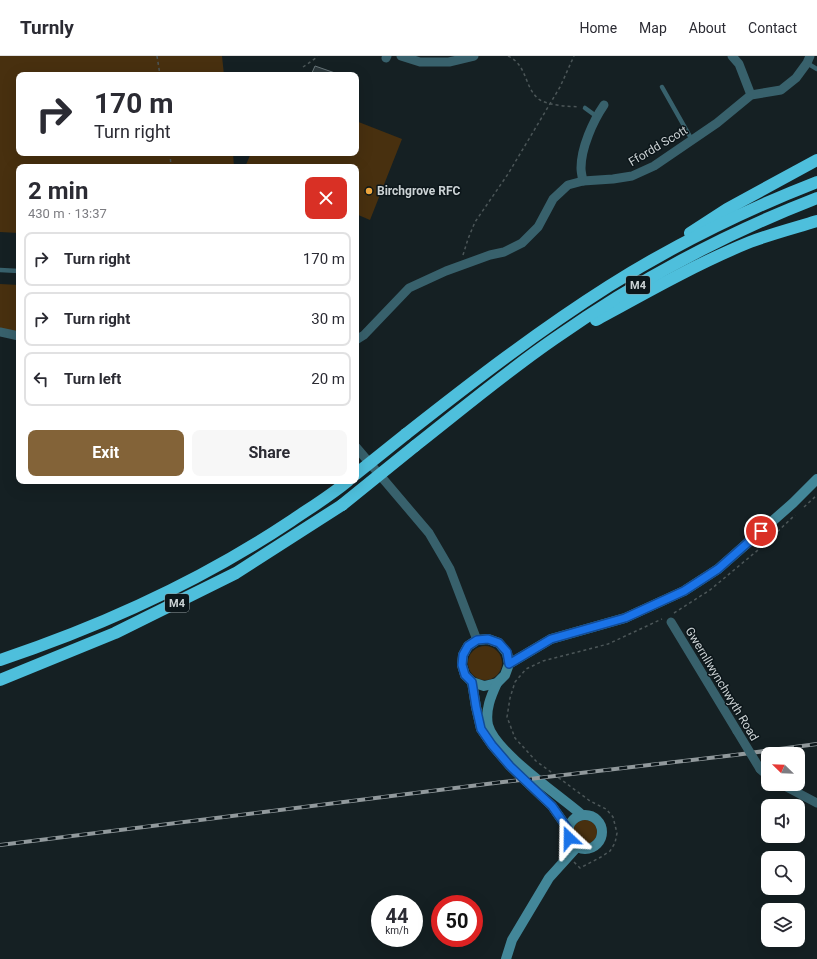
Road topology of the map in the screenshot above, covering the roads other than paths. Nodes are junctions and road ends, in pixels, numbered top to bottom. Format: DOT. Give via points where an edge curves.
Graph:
graph roads {
  1 [pos="401,56"];
  2 [pos="474,56"];
  3 [pos="732,56"];
  4 [pos="808,60"];
  5 [pos="817,69"];
  6 [pos="662,86"];
  7 [pos="751,95"];
  8 [pos="604,105"];
  9 [pos="586,108"];
  10 [pos="596,116"];
  11 [pos="692,140"];
  12 [pos="817,160"];
  13 [pos="583,180"];
  14 [pos="817,182"];
  15 [pos="817,198"];
  16 [pos="817,221"];
  17 [pos="642,266"];
  18 [pos="0,270"];
  19 [pos="16,271"];
  20 [pos="0,332"];
  21 [pos="16,335"];
  22 [pos="359,338"];
  23 [pos="475,399"];
  24 [pos="359,451"];
  25 [pos="359,472"];
  26 [pos="817,479"];
  27 [pos="344,484"];
  28 [pos="671,622"];
  29 [pos="477,640"];
  30 [pos="0,660"];
  31 [pos="509,664"];
  32 [pos="0,680"];
  33 [pos="472,682"];
  34 [pos="496,683"];
  35 [pos="761,769"];
  36 [pos="794,791"];
  37 [pos="817,803"];
  38 [pos="582,814"];
  39 [pos="568,829"];
  40 [pos="576,847"];
  41 [pos="506,959"];
  1 -- 2 [label="street" via="420,62 449,62"];
  3 -- 7 [label="street" via="739,64"];
  4 -- 5 [label="lane"];
  4 -- 7 [label="street" via="796,78 781,90"];
  6 -- 11 [label="lane"];
  7 -- 11 [label="street, Ffordd Scott"];
  8 -- 10 [label="street"];
  9 -- 10 [label="lane"];
  10 -- 13 [label="street" via="583,151"];
  11 -- 13 [label="street, Ffordd Scott" via="654,166 632,176"];
  12 -- 17 [label="highway, M4" via="727,209"];
  13 -- 22 [label="street, Ffordd Scott" via="568,185 553,199 538,227 522,244 504,252 464,260 409,288"];
  14 -- 17 [label="highway, M4" via="732,219"];
  15 -- 23 [label="highway, M4" via="787,209 650,278 554,339"];
  16 -- 23 [label="highway, M4" via="749,242 676,277 556,343"];
  17 -- 25 [label="highway, M4, bridge" via="507,355"];
  18 -- 19 [label="lane"];
  20 -- 21 [label="street"];
  23 -- 32 [label="highway, M4, bridge" via="342,505 230,577 115,633"];
  24 -- 29 [label="street" via="429,533 450,569"];
  26 -- 31 [label="main road" via="718,569 684,591 625,618 551,639"];
  27 -- 30 [label="highway, M4" via="261,542 183,585 116,616"];
  28 -- 35 [label="street, Gwernllwynchwyth Road, bridge"];
  29 -- 31 [label="main road" via="488,639 499,643 507,652"];
  29 -- 33 [label="main road" via="468,646 463,655 465,675"];
  31 -- 34 [label="main road" via="505,675"];
  33 -- 34 [label="main road" via="484,686"];
  33 -- 39 [label="main road" via="481,729 510,766 552,806"];
  34 -- 38 [label="main road" via="488,704 488,725 496,739 515,761"];
  36 -- 37 [label="street"];
  38 -- 39 [label="main road" via="572,821"];
  38 -- 40 [label="main road" via="588,814 598,820 602,835 601,840 592,848"];
  39 -- 40 [label="main road" via="569,838"];
  40 -- 41 [label="main road" via="549,878 512,940"];
}
